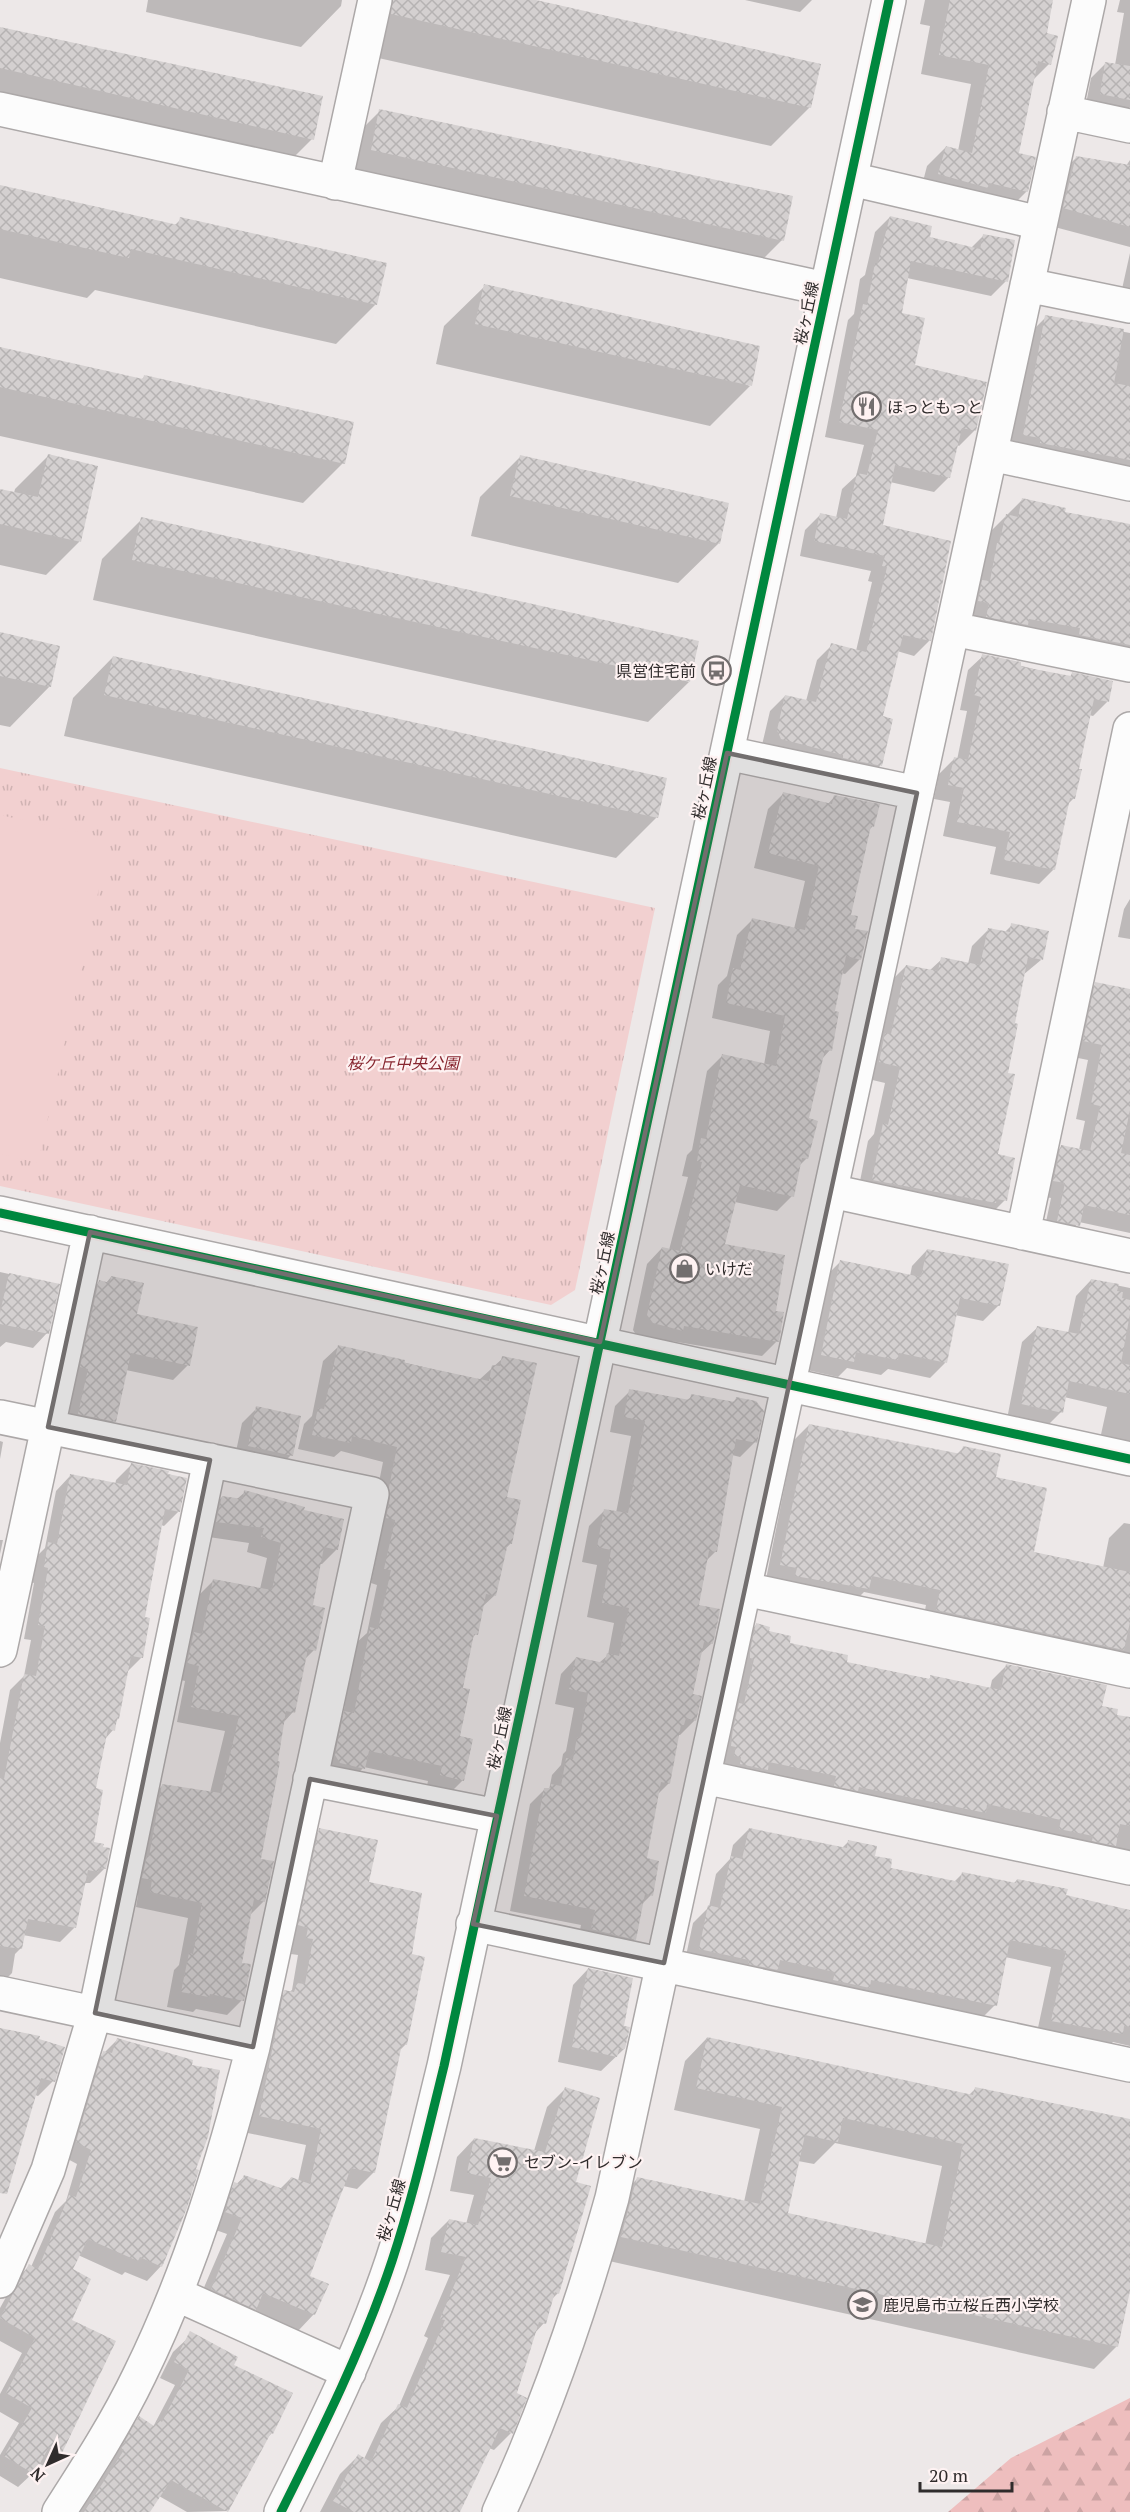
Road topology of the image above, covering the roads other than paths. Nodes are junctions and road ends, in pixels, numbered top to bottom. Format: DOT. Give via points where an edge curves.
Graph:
graph roads {
  1 [pos="375,0"];
  2 [pos="889,0"];
  3 [pos="1089,0"];
  4 [pos="0,110"];
  5 [pos="1064,112"];
  6 [pos="1130,126"];
  7 [pos="851,179"];
  8 [pos="335,183"];
  9 [pos="1040,223"];
  10 [pos="1027,285"];
  11 [pos="826,289"];
  12 [pos="1130,306"];
  13 [pos="991,454"];
  14 [pos="1130,484"];
  15 [pos="952,629"];
  16 [pos="1130,665"];
  17 [pos="1130,729"];
  18 [pos="727,753"];
  19 [pos="917,792"];
  20 [pos="831,1191"];
  21 [pos="0,1213"];
  22 [pos="90,1232"];
  23 [pos="1023,1233"];
  24 [pos="1130,1256"];
  25 [pos="600,1342"];
  26 [pos="789,1384"];
  27 [pos="0,1417"];
  28 [pos="48,1427"];
  29 [pos="1130,1459"];
  30 [pos="210,1460"];
  31 [pos="745,1589"];
  32 [pos="0,1650"];
  33 [pos="1130,1671"];
  34 [pos="704,1777"];
  35 [pos="310,1779"];
  36 [pos="497,1816"];
  37 [pos="1130,1868"];
  38 [pos="473,1924"];
  39 [pos="664,1963"];
  40 [pos="0,1993"];
  41 [pos="95,2013"];
  42 [pos="253,2047"];
  43 [pos="1130,2065"];
  44 [pos="0,2281"];
  45 [pos="176,2294"];
  46 [pos="349,2372"];
  47 [pos="59,2512"];
  48 [pos="281,2512"];
  49 [pos="499,2512"];
  1 -- 8 [label="street"];
  2 -- 7 [label="street, 桜ヶ丘線"];
  3 -- 5 [label="street"];
  4 -- 8 [label="street"];
  5 -- 6 [label="street"];
  5 -- 9 [label="street"];
  7 -- 9 [label="street"];
  7 -- 11 [label="street, 桜ヶ丘線"];
  8 -- 11 [label="street"];
  9 -- 10 [label="street"];
  10 -- 12 [label="street"];
  10 -- 13 [label="street"];
  11 -- 18 [label="street, 桜ヶ丘線"];
  13 -- 14 [label="street"];
  13 -- 15 [label="street"];
  15 -- 16 [label="street"];
  15 -- 19 [label="street"];
  17 -- 23 [label="street"];
  18 -- 19 [label="street"];
  18 -- 25 [label="street, 桜ヶ丘線"];
  19 -- 20 [label="street"];
  20 -- 23 [label="street"];
  20 -- 26 [label="street"];
  21 -- 22 [label="street"];
  22 -- 25 [label="street"];
  22 -- 28 [label="street"];
  23 -- 24 [label="street"];
  25 -- 26 [label="street"];
  25 -- 36 [label="street, 桜ヶ丘線"];
  26 -- 29 [label="street"];
  26 -- 31 [label="street"];
  27 -- 28 [label="street"];
  28 -- 30 [label="street"];
  28 -- 32 [label="street"];
  30 -- 35 [label="street" via="372,1494"];
  30 -- 41 [label="street"];
  31 -- 33 [label="street"];
  31 -- 34 [label="street"];
  34 -- 37 [label="street"];
  34 -- 39 [label="street"];
  35 -- 36 [label="street"];
  35 -- 42 [label="street"];
  36 -- 38 [label="street, 桜ヶ丘線"];
  38 -- 39 [label="street"];
  38 -- 46 [label="street, 桜ヶ丘線" via="416,2178 392,2261"];
  39 -- 43 [label="street"];
  39 -- 49 [label="street" via="612,2198 589,2279 546,2399"];
  40 -- 41 [label="street"];
  41 -- 42 [label="street"];
  41 -- 44 [label="street" via="48,2170"];
  42 -- 45 [label="street" via="230,2136"];
  45 -- 46 [label="street"];
  45 -- 47 [label="street" via="140,2375"];
  46 -- 48 [label="street, 桜ヶ丘線"];
}
